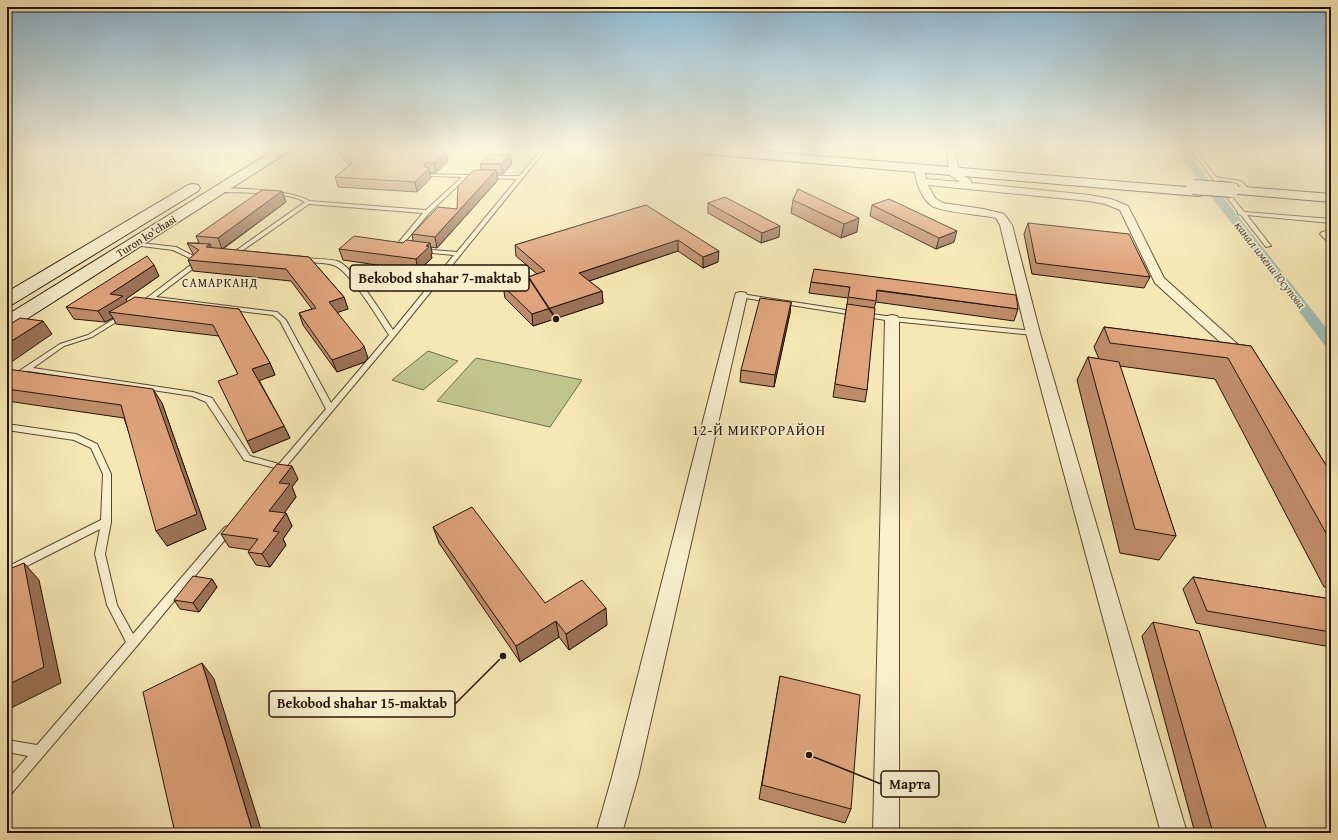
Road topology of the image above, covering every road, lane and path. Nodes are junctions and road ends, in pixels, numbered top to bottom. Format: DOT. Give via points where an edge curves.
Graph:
graph roads {
  1 [pos="195,188"];
  2 [pos="222,188"];
  3 [pos="453,188"];
  4 [pos="512,188"];
  5 [pos="926,188"];
  6 [pos="1000,188"];
  7 [pos="1186,188"];
  8 [pos="1223,188"];
  9 [pos="1239,188"];
  10 [pos="219,190"];
  11 [pos="1239,192"];
  12 [pos="1331,198"];
  13 [pos="308,202"];
  14 [pos="1331,204"];
  15 [pos="427,212"];
  16 [pos="1240,213"];
  17 [pos="1331,222"];
  18 [pos="1331,233"];
  19 [pos="1331,239"];
  20 [pos="134,243"];
  21 [pos="1268,246"];
  22 [pos="174,248"];
  23 [pos="196,250"];
  24 [pos="227,253"];
  25 [pos="234,254"];
  26 [pos="242,254"];
  27 [pos="459,254"];
  28 [pos="296,259"];
  29 [pos="741,296"];
  30 [pos="151,298"];
  31 [pos="7,300"];
  32 [pos="892,319"];
  33 [pos="7,323"];
  34 [pos="1033,334"];
  35 [pos="393,335"];
  36 [pos="26,369"];
  37 [pos="1254,370"];
  38 [pos="7,382"];
  39 [pos="330,409"];
  40 [pos="7,427"];
  41 [pos="281,467"];
  42 [pos="271,480"];
  43 [pos="106,522"];
  44 [pos="235,522"];
  45 [pos="7,572"];
  46 [pos="132,644"];
  47 [pos="7,746"];
  48 [pos="40,752"];
  49 [pos="7,790"];
  50 [pos="609,833"];
  51 [pos="886,833"];
  52 [pos="1174,833"];
  1 -- 31 [label="main road, Turon ko'chasi"];
  2 -- 10 [label="main road, Turon ko'chasi"];
  3 -- 15 [label="lane"];
  4 -- 27 [label="lane"];
  5 -- 34 [label="street" via="933,204 1000,216 1006,225"];
  6 -- 37 [label="street" via="1089,198 1107,201 1124,208 1159,280 1245,356"];
  7 -- 11 [label="main road"];
  8 -- 16 [label="lane"];
  9 -- 11 [label="lane"];
  10 -- 13 [label="lane" via="295,196 306,198"];
  10 -- 20 [label="main road, Turon ko'chasi"];
  11 -- 12 [label="main road"];
  11 -- 14 [label="main road"];
  13 -- 15 [label="lane"];
  13 -- 25 [label="lane"];
  15 -- 27 [label="lane" via="401,243 404,247"];
  16 -- 17 [label="lane"];
  16 -- 21 [label="lane"];
  18 -- 19 [label="street" via="1326,234"];
  20 -- 22 [label="lane"];
  20 -- 33 [label="main road, Turon ko'chasi"];
  22 -- 23 [label="lane"];
  22 -- 30 [label="lane" via="200,261"];
  24 -- 25 [label="lane"];
  25 -- 26 [label="lane"];
  27 -- 35 [label="lane"];
  28 -- 35 [label="lane" via="336,263 340,266"];
  29 -- 32 [label="lane"];
  29 -- 50 [label="street" via="625,778"];
  30 -- 36 [label="lane" via="90,336 62,345"];
  30 -- 39 [label="lane" via="274,313 283,320"];
  32 -- 34 [label="lane"];
  32 -- 51 [label="street"];
  34 -- 52 [label="street"];
  35 -- 39 [label="lane"];
  36 -- 38 [label="lane"];
  36 -- 41 [label="lane" via="193,394 209,400 247,458"];
  39 -- 41 [label="lane"];
  40 -- 43 [label="lane" via="76,437 94,446 107,474"];
  41 -- 42 [label="lane"];
  43 -- 45 [label="lane"];
  43 -- 46 [label="lane" via="100,554 112,604"];
  44 -- 46 [label="lane"];
  46 -- 48 [label="lane"];
  47 -- 48 [label="lane"];
  48 -- 49 [label="lane"];
}
